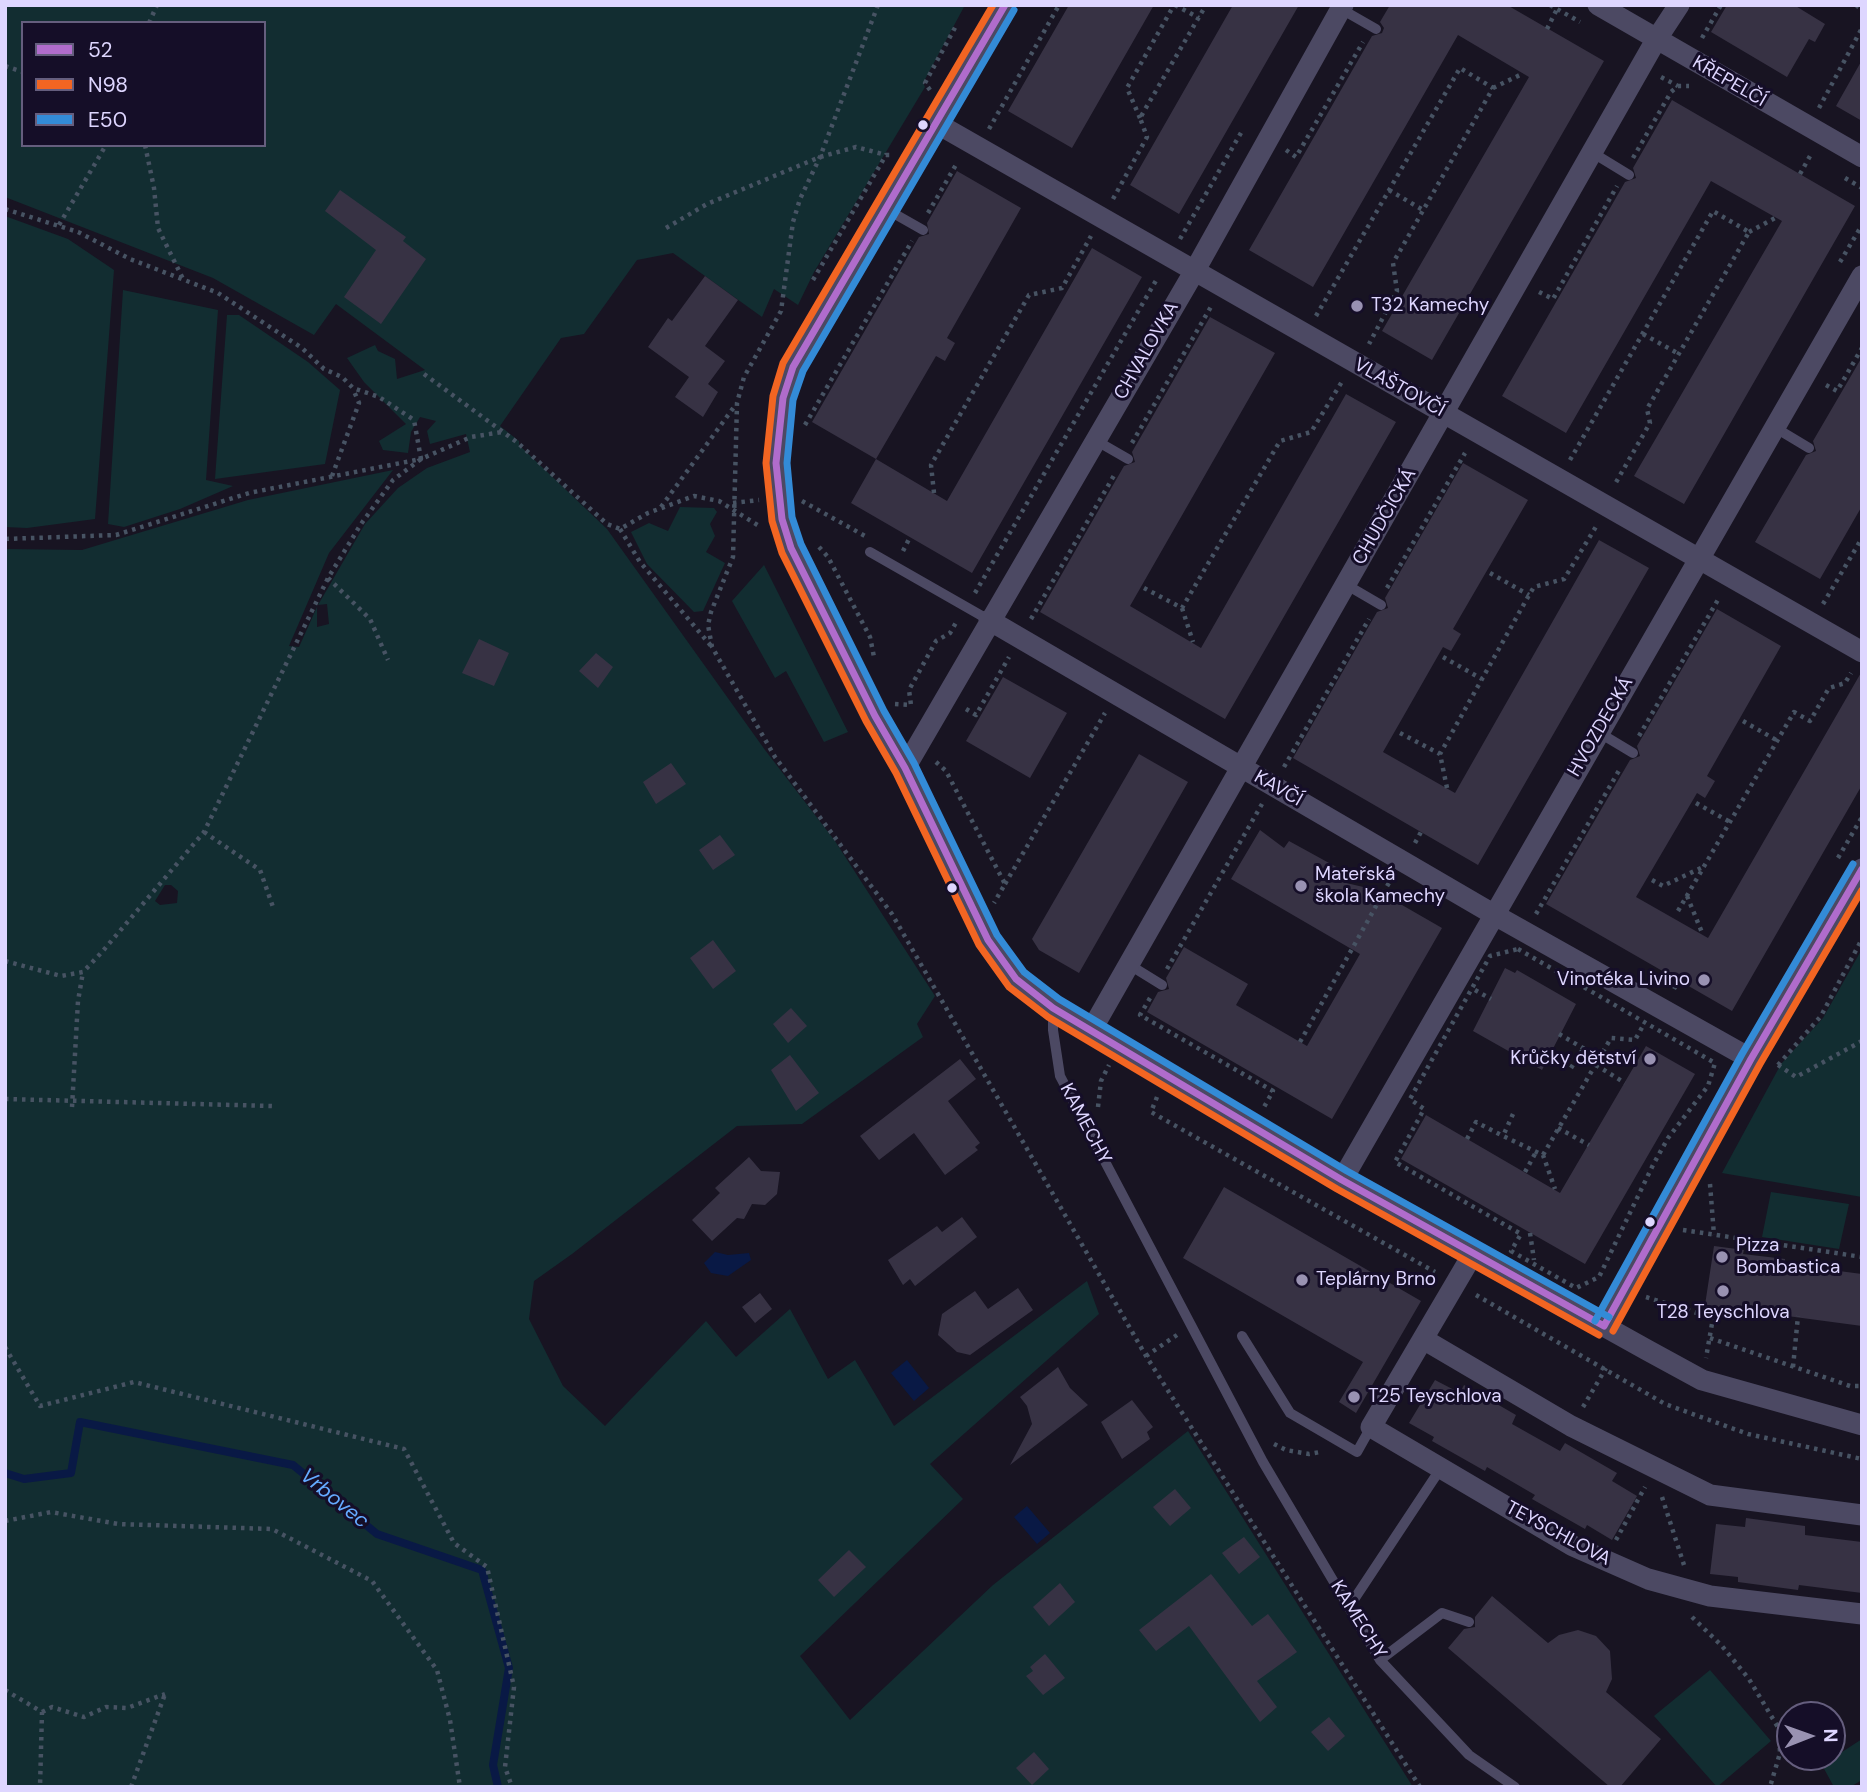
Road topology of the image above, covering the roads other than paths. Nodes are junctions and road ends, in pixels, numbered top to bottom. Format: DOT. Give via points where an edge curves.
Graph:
graph roads {
  1 [pos="1005,5"];
  2 [pos="1598,5"];
  3 [pos="1679,5"];
  4 [pos="1342,7"];
  5 [pos="1374,28"];
  6 [pos="1657,40"];
  7 [pos="936,124"];
  8 [pos="1592,153"];
  9 [pos="1862,157"];
  10 [pos="1627,174"];
  11 [pos="886,209"];
  12 [pos="921,229"];
  13 [pos="1194,272"];
  14 [pos="1862,276"];
  15 [pos="1445,413"];
  16 [pos="1774,427"];
  17 [pos="1095,440"];
  18 [pos="1809,448"];
  19 [pos="1126,458"];
  20 [pos="870,552"];
  21 [pos="1699,558"];
  22 [pos="1345,584"];
  23 [pos="1381,605"];
  24 [pos="989,620"];
  25 [pos="1858,659"];
  26 [pos="1598,732"];
  27 [pos="1632,752"];
  28 [pos="1240,767"];
  29 [pos="905,768"];
  30 [pos="1862,869"];
  31 [pos="1493,914"];
  32 [pos="1128,964"];
  33 [pos="1161,984"];
  34 [pos="1053,1009"];
  35 [pos="1092,1029"];
  36 [pos="1751,1059"];
  37 [pos="1342,1180"];
  38 [pos="1474,1252"];
  39 [pos="1604,1326"];
  40 [pos="1242,1336"];
  41 [pos="1423,1339"];
  42 [pos="1862,1425"];
  43 [pos="1371,1427"];
  44 [pos="1441,1468"];
  45 [pos="1862,1515"];
  46 [pos="1349,1607"];
  47 [pos="1862,1614"];
  48 [pos="1469,1622"];
  49 [pos="1380,1660"];
  50 [pos="1514,1787"];
  1 -- 7 [label="street"];
  2 -- 6 [label="street, KŘEPELČÍ"];
  3 -- 6 [label="street, CHUDČICKÁ"];
  4 -- 5 [label="lane"];
  4 -- 13 [label="street, CHVALOVKA"];
  6 -- 8 [label="street, CHUDČICKÁ"];
  6 -- 9 [label="street, KŘEPELČÍ"];
  7 -- 11 [label="street"];
  7 -- 13 [label="street, VLAŠTOVČÍ"];
  8 -- 10 [label="lane"];
  8 -- 15 [label="street, CHUDČICKÁ"];
  11 -- 12 [label="lane"];
  11 -- 29 [label="street" via="793,368 783,398 776,463 780,506 792,548"];
  13 -- 15 [label="street, VLAŠTOVČÍ"];
  13 -- 17 [label="street, CHVALOVKA"];
  14 -- 16 [label="street, HVOZDECKÁ"];
  15 -- 21 [label="street, VLAŠTOVČÍ" via="1564,471"];
  15 -- 22 [label="street, CHUDČICKÁ"];
  16 -- 18 [label="lane"];
  16 -- 21 [label="street, HVOZDECKÁ"];
  17 -- 19 [label="lane"];
  17 -- 24 [label="street, CHVALOVKA"];
  20 -- 24 [label="lane"];
  21 -- 25 [label="street, VLAŠTOVČÍ"];
  21 -- 26 [label="street, HVOZDECKÁ"];
  22 -- 23 [label="lane"];
  22 -- 28 [label="street, CHUDČICKÁ"];
  24 -- 28 [label="street, KAVČÍ" via="1014,648"];
  24 -- 29 [label="street, CHVALOVKA"];
  26 -- 27 [label="lane"];
  26 -- 31 [label="street, HVOZDECKÁ"];
  28 -- 31 [label="street, KAVČÍ"];
  28 -- 32 [label="street, CHUDČICKÁ"];
  29 -- 34 [label="street" via="988,940 1016,979"];
  30 -- 36 [label="street"];
  31 -- 36 [label="street, KAVČÍ"];
  31 -- 37 [label="street, HVOZDECKÁ"];
  32 -- 33 [label="lane"];
  32 -- 35 [label="street, CHUDČICKÁ"];
  34 -- 35 [label="street"];
  34 -- 46 [label="lane, KAMECHY" via="1060,1076 1262,1462"];
  35 -- 37 [label="street"];
  36 -- 39 [label="street"];
  37 -- 38 [label="street"];
  38 -- 39 [label="street"];
  38 -- 41 [label="street"];
  39 -- 42 [label="street" via="1702,1380"];
  40 -- 43 [label="lane" via="1290,1413 1357,1452"];
  41 -- 43 [label="street"];
  41 -- 45 [label="street" via="1571,1426 1710,1495"];
  43 -- 44 [label="street, TEYSCHLOVA"];
  44 -- 46 [label="lane"];
  44 -- 47 [label="street, TEYSCHLOVA" via="1573,1546 1648,1579 1710,1596"];
  46 -- 49 [label="lane, KAMECHY"];
  48 -- 49 [label="lane" via="1442,1613"];
  49 -- 50 [label="lane, KAMECHY" via="1469,1755"];
}
